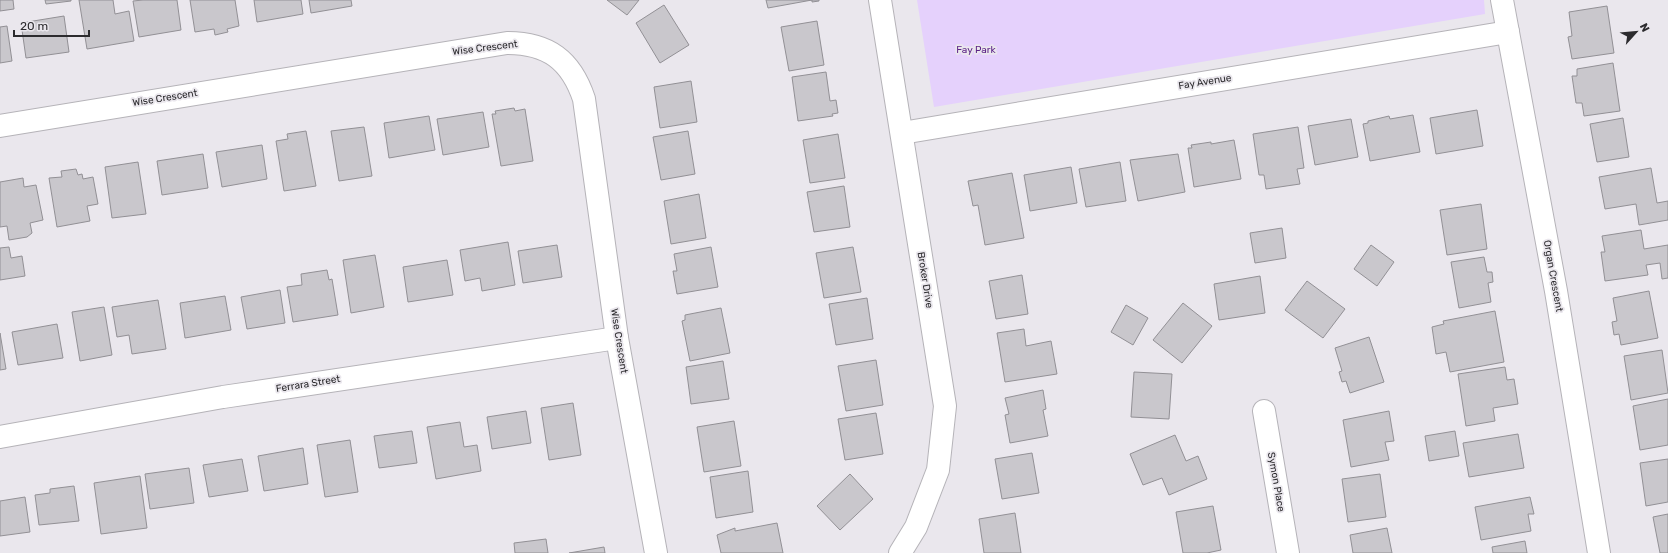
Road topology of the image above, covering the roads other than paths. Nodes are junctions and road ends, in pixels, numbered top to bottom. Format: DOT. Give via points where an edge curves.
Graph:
graph roads {
  1 [pos="880,0"];
  2 [pos="1502,0"];
  3 [pos="1508,32"];
  4 [pos="0,126"];
  5 [pos="902,133"];
  6 [pos="617,338"];
  7 [pos="1264,411"];
  8 [pos="0,438"];
  9 [pos="656,553"];
  10 [pos="900,553"];
  11 [pos="1288,553"];
  12 [pos="1599,553"];
  1 -- 5 [label="street, Broker Drive"];
  2 -- 3 [label="street, Organ Crescent"];
  3 -- 5 [label="street, Fay Avenue"];
  3 -- 12 [label="street, Organ Crescent" via="1556,291"];
  4 -- 6 [label="street, Wise Crescent" via="507,43 540,47 559,58 571,71 579,83 584,99"];
  5 -- 10 [label="street, Broker Drive" via="945,406 938,470 916,527"];
  6 -- 8 [label="street, Ferrara Street" via="223,397"];
  6 -- 9 [label="street, Wise Crescent"];
  7 -- 11 [label="street, Symon Place"];
}
